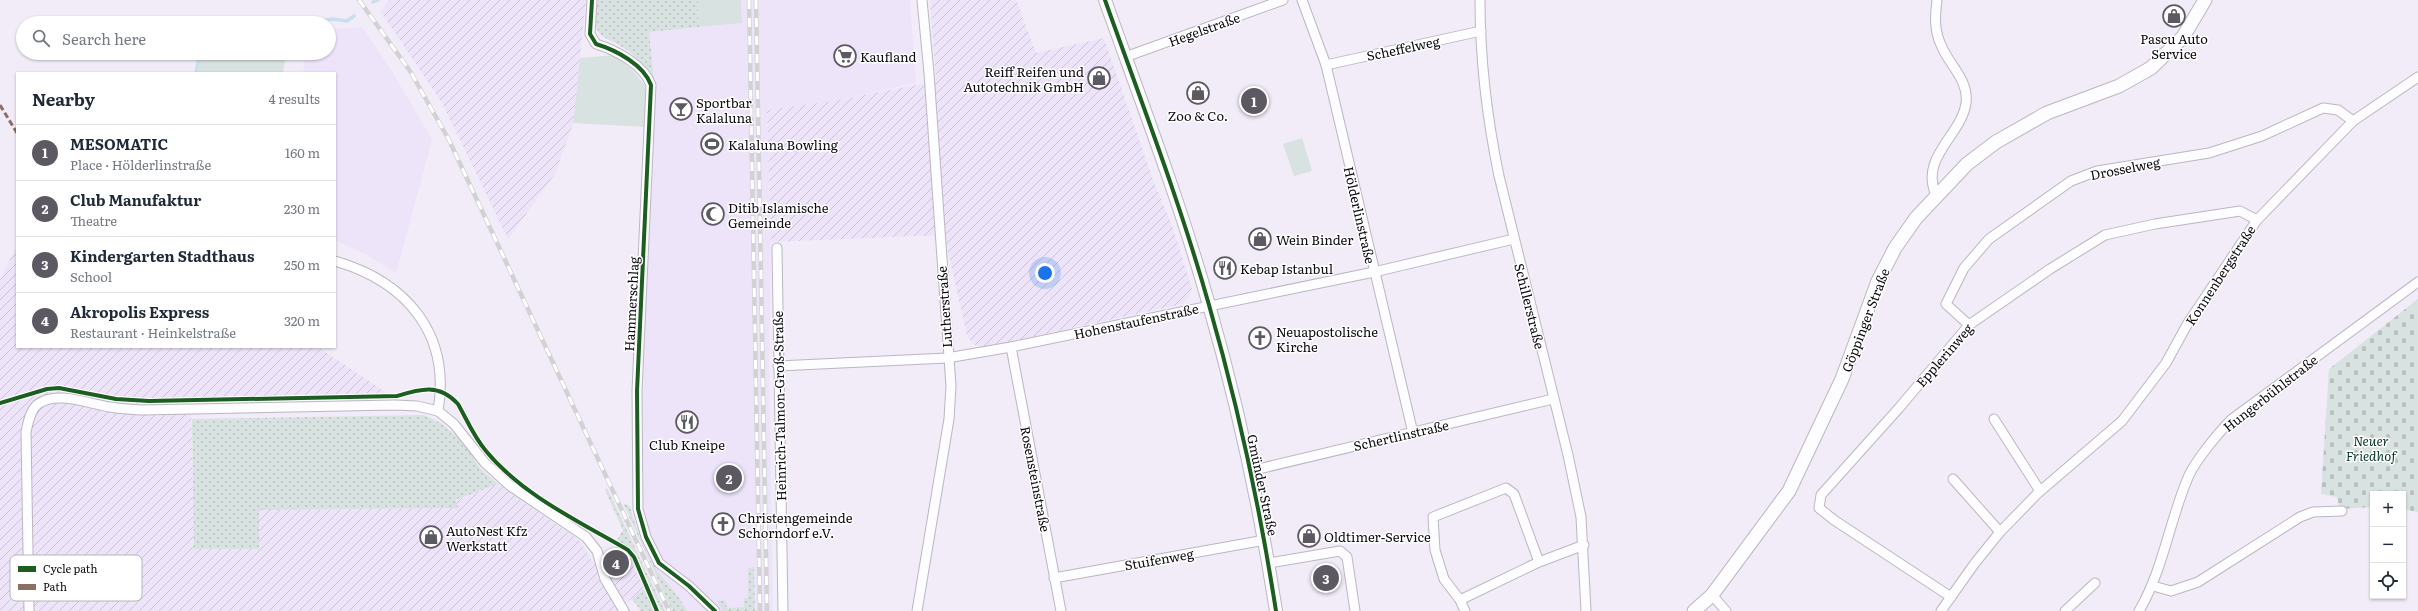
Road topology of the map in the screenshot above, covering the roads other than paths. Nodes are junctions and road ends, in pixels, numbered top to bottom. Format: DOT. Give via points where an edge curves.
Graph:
graph roads {
  1 [pos="592,0"];
  2 [pos="922,0"];
  3 [pos="1105,0"];
  4 [pos="1283,0"];
  5 [pos="1302,0"];
  6 [pos="1480,0"];
  7 [pos="1937,0"];
  8 [pos="2205,0"];
  9 [pos="1481,31"];
  10 [pos="1125,57"];
  11 [pos="1326,65"];
  12 [pos="2418,76"];
  13 [pos="2353,121"];
  14 [pos="1936,195"];
  15 [pos="2257,220"];
  16 [pos="1514,239"];
  17 [pos="777,248"];
  18 [pos="336,261"];
  19 [pos="1374,272"];
  20 [pos="2418,282"];
  21 [pos="1209,306"];
  22 [pos="1968,325"];
  23 [pos="1011,347"];
  24 [pos="947,358"];
  25 [pos="778,366"];
  26 [pos="1553,399"];
  27 [pos="438,410"];
  28 [pos="1994,419"];
  29 [pos="1413,433"];
  30 [pos="1250,470"];
  31 [pos="1953,479"];
  32 [pos="2040,491"];
  33 [pos="2342,511"];
  34 [pos="2000,532"];
  35 [pos="1264,540"];
  36 [pos="1584,545"];
  37 [pos="28,555"];
  38 [pos="1539,562"];
  39 [pos="1269,563"];
  40 [pos="1054,578"];
  41 [pos="2096,583"];
  42 [pos="2153,586"];
  43 [pos="1712,595"];
  44 [pos="1951,597"];
  45 [pos="1460,600"];
  46 [pos="29,601"];
  47 [pos="29,611"];
  48 [pos="624,611"];
  49 [pos="715,611"];
  50 [pos="782,611"];
  51 [pos="917,611"];
  52 [pos="1061,611"];
  53 [pos="1276,611"];
  54 [pos="1355,611"];
  55 [pos="1465,611"];
  56 [pos="1586,611"];
  57 [pos="1694,611"];
  58 [pos="1726,611"];
  59 [pos="1941,611"];
  60 [pos="2066,611"];
  61 [pos="2139,611"];
  1 -- 49 [label="street, Hammerschlag" via="590,34 596,44 611,48 636,66 648,76 651,85 637,391 638,509 646,537 659,563 689,586"];
  2 -- 24 [label="street, Lutherstraße"];
  3 -- 10 [label="street, Gmünder Straße"];
  4 -- 10 [label="street, Hegelstraße"];
  5 -- 11 [label="street, Hölderlinstraße"];
  6 -- 9 [label="street, Schillerstraße"];
  7 -- 14 [label="street" via="1936,29 1941,46 1966,90 1966,104 1935,161 1931,183"];
  8 -- 14 [label="main road, Göppinger Straße" via="2183,37 2151,68 2119,86 2047,113 2024,125 1967,164"];
  9 -- 11 [label="street, Scheffelweg"];
  9 -- 16 [label="street, Schillerstraße" via="1490,132"];
  10 -- 21 [label="street, Gmünder Straße"];
  11 -- 19 [label="street, Hölderlinstraße"];
  12 -- 13 [label="street, Konnenbergstraße"];
  13 -- 15 [label="street, Konnenbergstraße"];
  13 -- 22 [label="street, Drosselweg" via="2338,110 2323,108 2262,136 2209,153 2097,171 2071,181 1989,239 1964,268 1946,304"];
  14 -- 43 [label="main road, Göppinger Straße" via="1895,248 1878,281 1842,379 1794,482"];
  15 -- 22 [label="street, Epplerinweg" via="2240,211 2155,224 2105,235"];
  15 -- 32 [label="street, Konnenbergstraße" via="2188,323 2166,363 2122,421"];
  16 -- 19 [label="street, Hohenstaufenstraße"];
  16 -- 26 [label="street, Schillerstraße"];
  17 -- 25 [label="street, Heinrich-Talmon-Groß-Straße"];
  18 -- 27 [label="street" via="357,268 403,297 425,323 437,351 441,372"];
  19 -- 21 [label="street, Hohenstaufenstraße"];
  19 -- 29 [label="street, Hölderlinstraße"];
  20 -- 42 [label="street, Hungerbühlstraße" via="2232,419 2221,431 2187,478"];
  21 -- 23 [label="street, Hohenstaufenstraße"];
  21 -- 30 [label="street, Gmünder Straße"];
  22 -- 44 [label="street, Epplerinweg" via="1822,495 1819,508 1882,553"];
  23 -- 24 [label="street, Hohenstaufenstraße"];
  23 -- 40 [label="street, Rosensteinstraße"];
  24 -- 25 [label="street, Hohenstaufenstraße"];
  24 -- 51 [label="street, Lutherstraße" via="950,386 949,419"];
  25 -- 50 [label="street, Heinrich-Talmon-Groß-Straße"];
  26 -- 29 [label="street, Schertlinstraße"];
  26 -- 36 [label="street, Schillerstraße" via="1568,455"];
  27 -- 37 [label="street" via="395,405 141,410 111,408 68,399 49,399 37,404 30,416 26,432"];
  27 -- 48 [label="street" via="454,424 485,463 509,486 586,537 597,551 605,579"];
  28 -- 32 [label="street"];
  29 -- 30 [label="street, Schertlinstraße"];
  30 -- 35 [label="street, Gmünder Straße"];
  31 -- 34 [label="street"];
  32 -- 34 [label="street, Konnenbergstraße"];
  33 -- 42 [label="street" via="2313,512 2300,517 2198,582 2172,591"];
  34 -- 44 [label="street, Konnenbergstraße" via="1974,563"];
  35 -- 39 [label="street, Gmünder Straße"];
  35 -- 40 [label="street, Stuifenweg"];
  36 -- 38 [label="street"];
  36 -- 56 [label="street, Schillerstraße"];
  38 -- 45 [label="street"];
  38 -- 45 [label="street" via="1514,494 1506,488 1433,517 1435,550 1444,579"];
  39 -- 53 [label="street, Gmünder Straße"];
  39 -- 54 [label="street" via="1340,551 1346,557"];
  40 -- 52 [label="street, Rosensteinstraße"];
  41 -- 60 [label="street"];
  42 -- 61 [label="street, Hungerbühlstraße"];
  43 -- 57 [label="main road, Göppinger Straße"];
  43 -- 58 [label="street"];
  44 -- 59 [label="street, Konnenbergstraße"];
  45 -- 55 [label="street"];
  46 -- 47 [label="street"];
}
